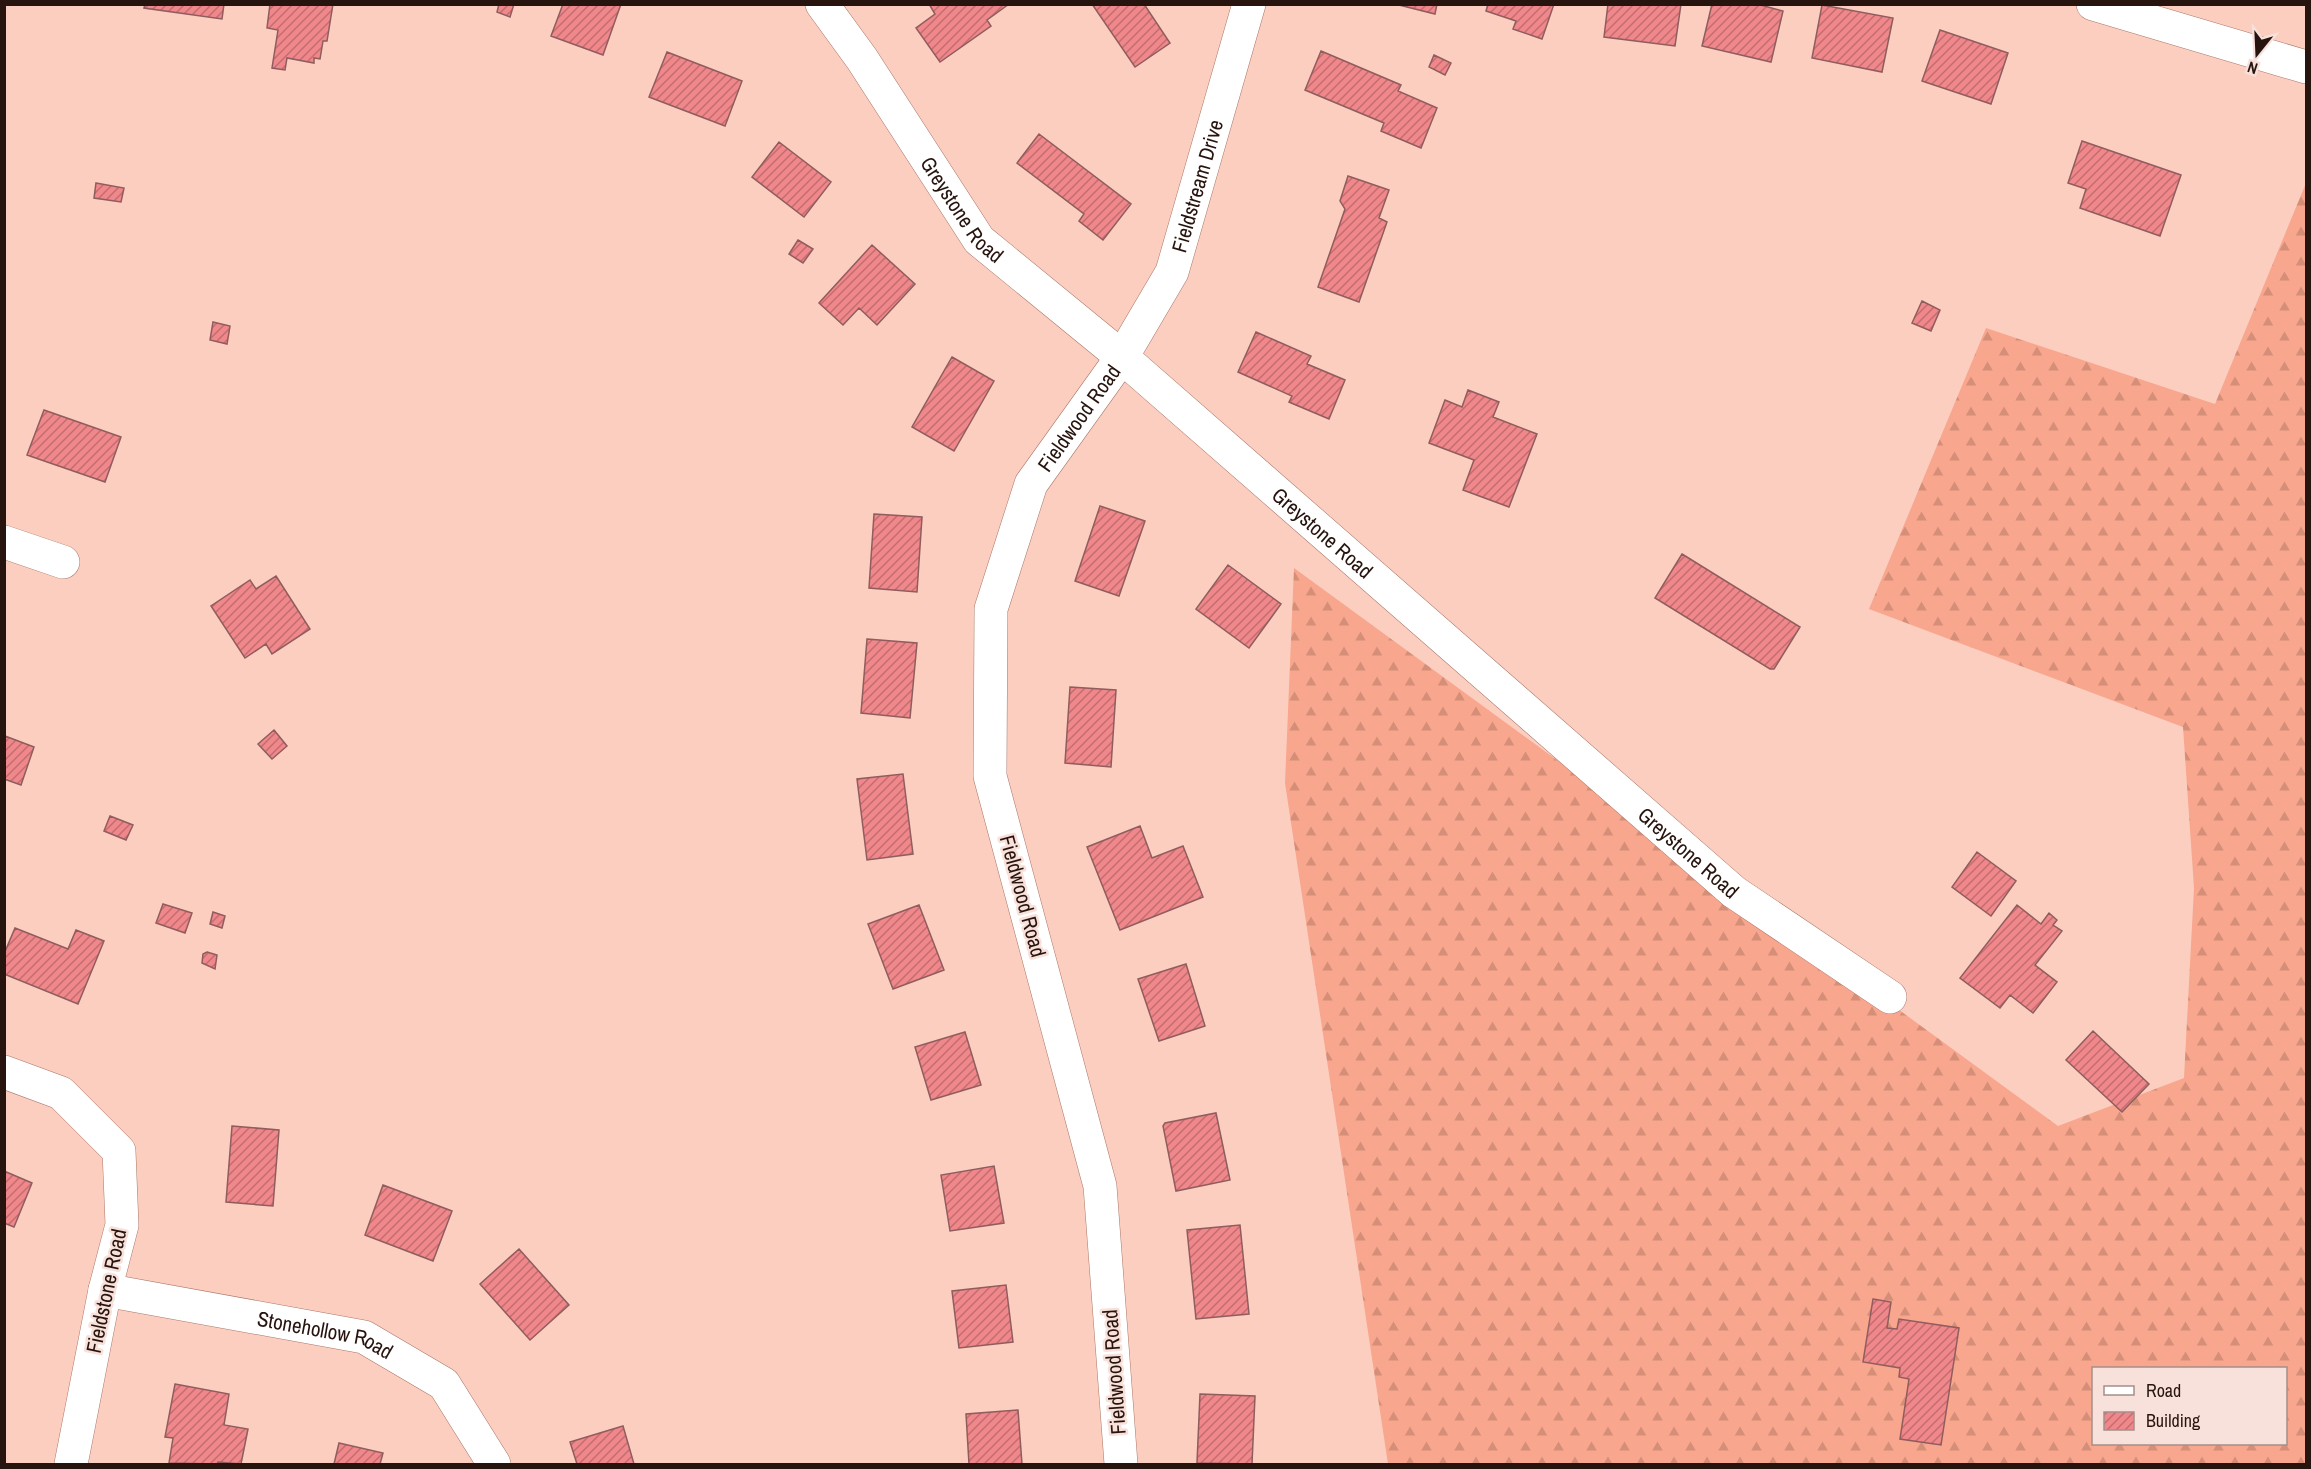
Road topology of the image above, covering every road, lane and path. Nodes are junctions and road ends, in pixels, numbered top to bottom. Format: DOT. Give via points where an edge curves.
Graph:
graph roads {
  1 [pos="822,4"];
  2 [pos="1249,4"];
  3 [pos="2093,4"];
  4 [pos="2307,68"];
  5 [pos="1122,357"];
  6 [pos="4,542"];
  7 [pos="63,562"];
  8 [pos="1890,996"];
  9 [pos="4,1072"];
  10 [pos="105,1290"];
  11 [pos="70,1464"];
  12 [pos="494,1464"];
  13 [pos="1121,1464"];
  1 -- 5 [label="street, Greystone Road" via="979,240"];
  2 -- 5 [label="street, Fieldstream Drive" via="1172,272"];
  3 -- 4 [label="street"];
  5 -- 8 [label="street, Greystone Road" via="1734,892"];
  5 -- 13 [label="street, Fieldwood Road" via="1031,484 991,609 990,764 990,776 1100,1186"];
  6 -- 7 [label="street"];
  9 -- 10 [label="street, Fieldstone Road" via="61,1093 119,1151 122,1225"];
  10 -- 11 [label="street, Fieldstone Road"];
  10 -- 12 [label="street, Stonehollow Road" via="364,1337 444,1384"];
}
